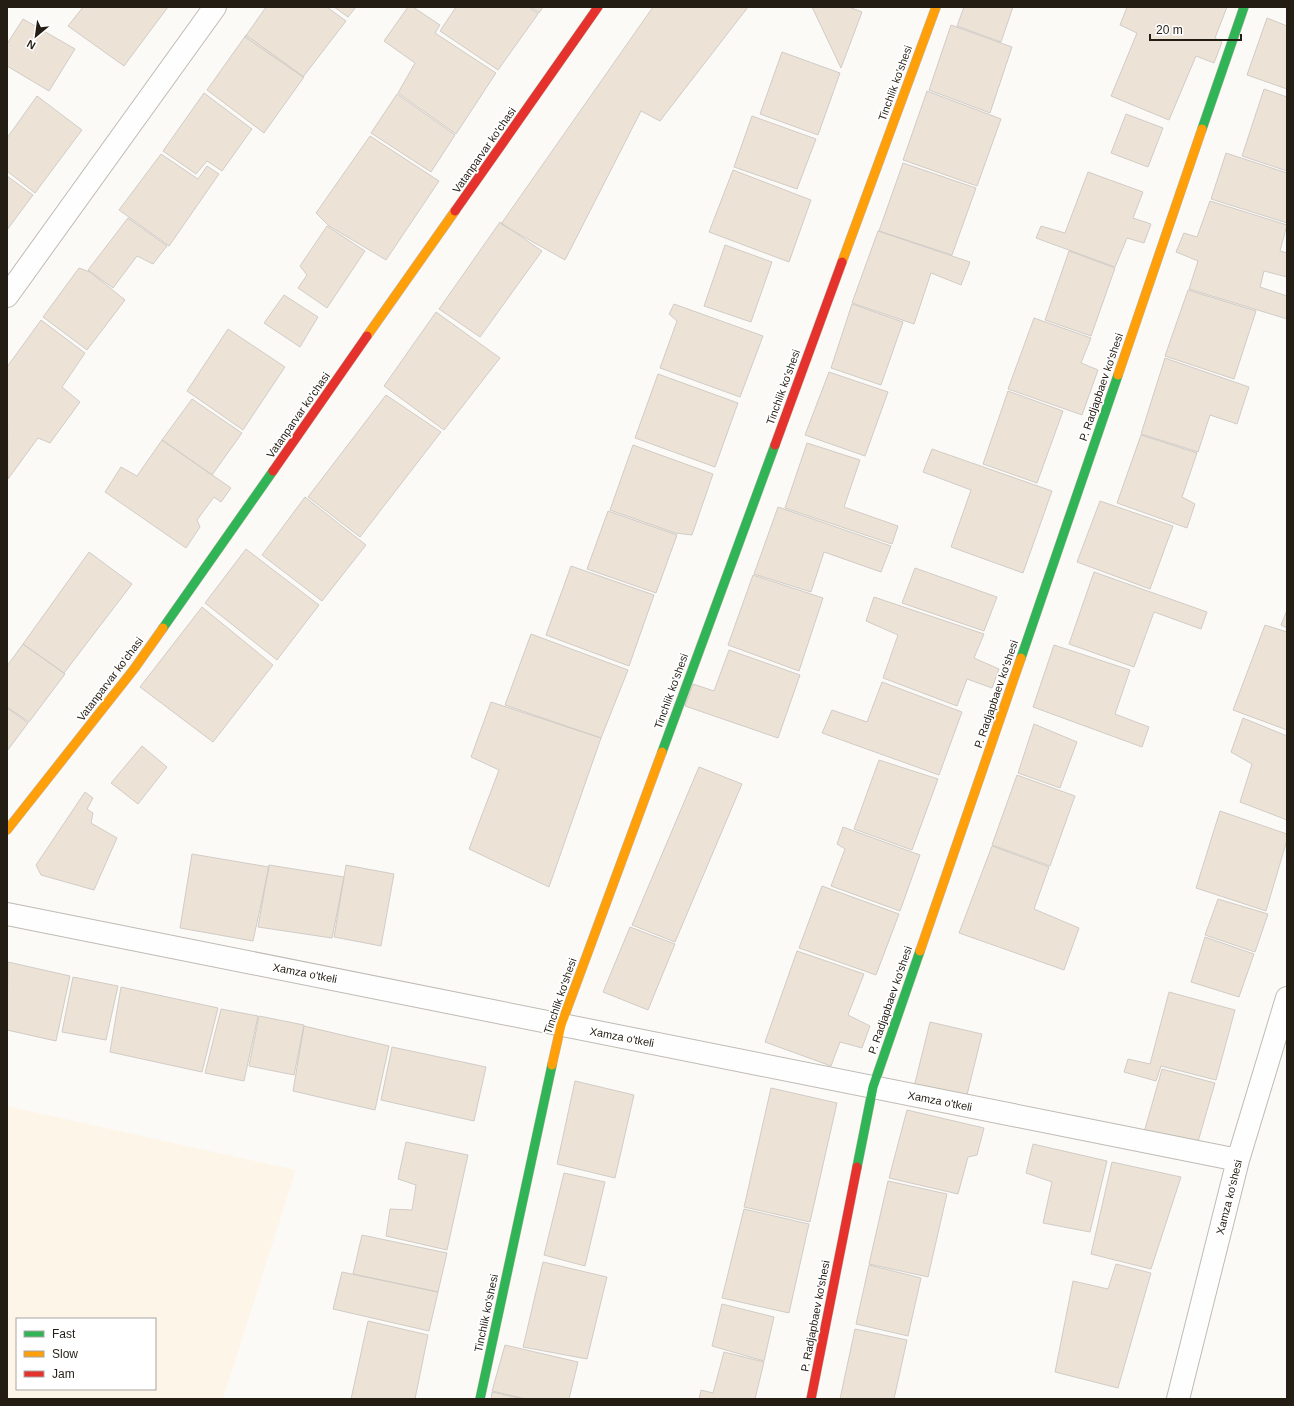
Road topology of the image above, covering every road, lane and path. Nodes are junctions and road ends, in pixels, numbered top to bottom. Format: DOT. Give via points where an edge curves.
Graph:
graph roads {
  1 [pos="215,7"];
  2 [pos="598,7"];
  3 [pos="936,7"];
  4 [pos="1244,7"];
  5 [pos="7,296"];
  6 [pos="7,830"];
  7 [pos="7,914"];
  8 [pos="1287,998"];
  9 [pos="561,1025"];
  10 [pos="873,1088"];
  11 [pos="1238,1160"];
  12 [pos="480,1399"];
  13 [pos="811,1399"];
  14 [pos="1178,1399"];
  1 -- 5 [label="street"];
  2 -- 6 [label="street, Vatanparvar ko'chasi" via="134,670"];
  3 -- 9 [label="street, Tinchlik ko'shesi"];
  4 -- 10 [label="street, P. Radjapbaev ko'shesi"];
  7 -- 9 [label="street, Xamza o'tkeli"];
  8 -- 11 [label="street, Xamza ko'shesi"];
  9 -- 10 [label="street, Xamza o'tkeli"];
  9 -- 12 [label="street, Tinchlik ko'shesi"];
  10 -- 11 [label="street, Xamza o'tkeli"];
  10 -- 13 [label="street, P. Radjapbaev ko'shesi"];
  11 -- 14 [label="street, Xamza ko'shesi"];
}
